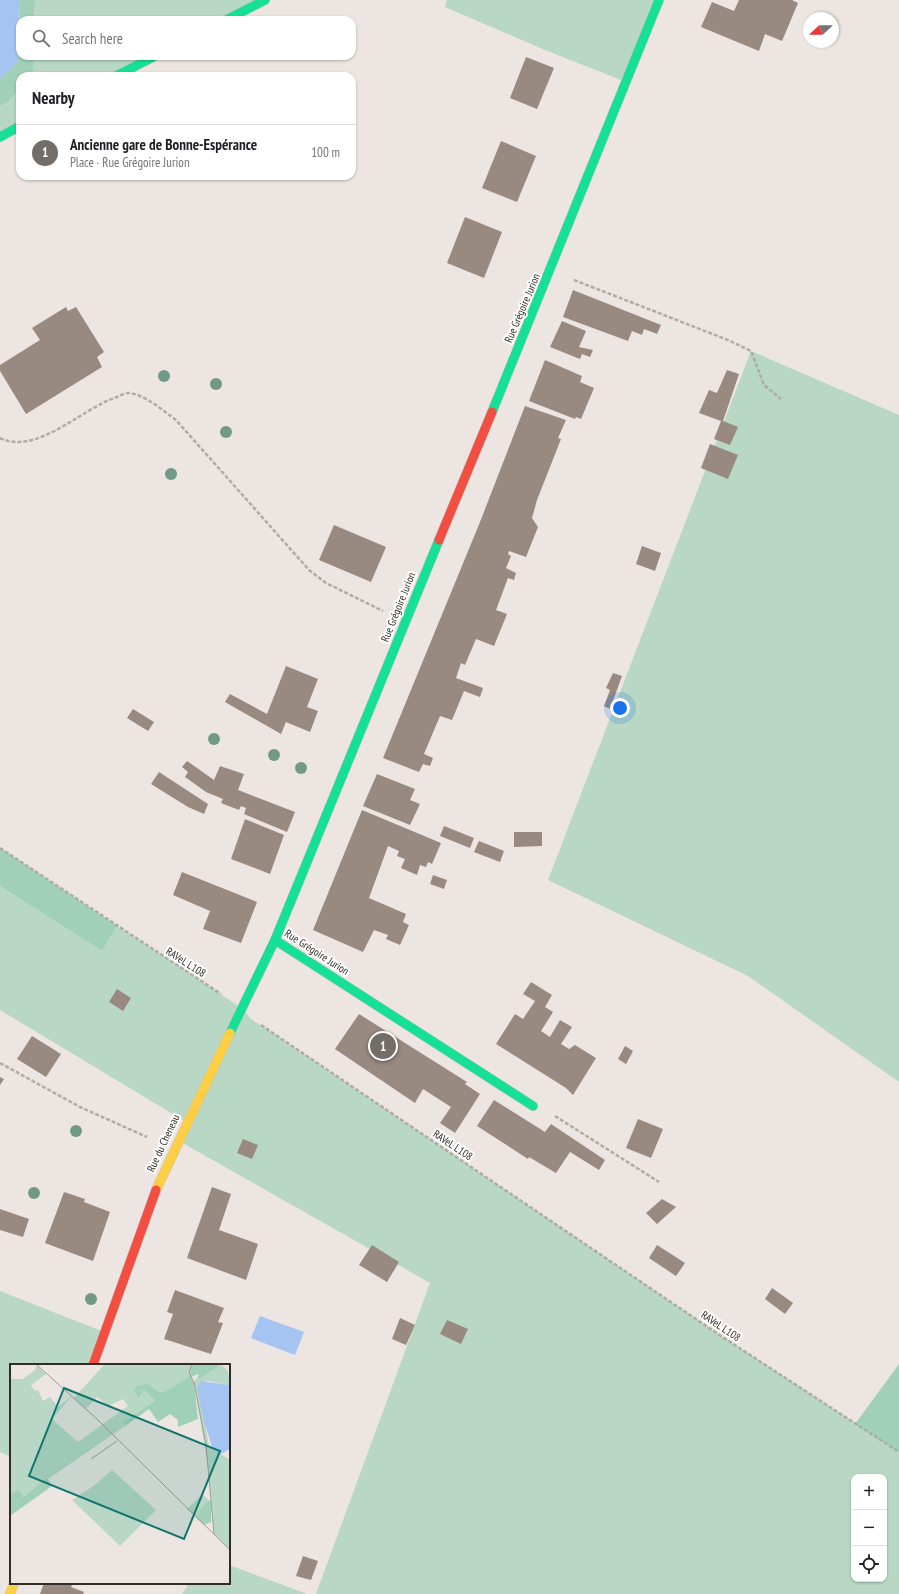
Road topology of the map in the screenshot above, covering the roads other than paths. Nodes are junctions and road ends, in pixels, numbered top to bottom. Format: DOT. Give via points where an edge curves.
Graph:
graph roads {
  1 [pos="266,0"];
  2 [pos="659,0"];
  3 [pos="234,16"];
  4 [pos="147,60"];
  5 [pos="124,72"];
  6 [pos="16,128"];
  7 [pos="0,137"];
  8 [pos="275,940"];
  9 [pos="533,1106"];
  10 [pos="93,1364"];
  11 [pos="14,1584"];
  12 [pos="10,1594"];
  1 -- 3 [label="street"];
  2 -- 8 [label="street, Rue Grégoire Jurion"];
  4 -- 5 [label="street"];
  6 -- 7 [label="street"];
  8 -- 9 [label="street, Rue Grégoire Jurion"];
  8 -- 10 [label="street, Rue du Cheneau" via="159,1181"];
  11 -- 12 [label="street"];
}
